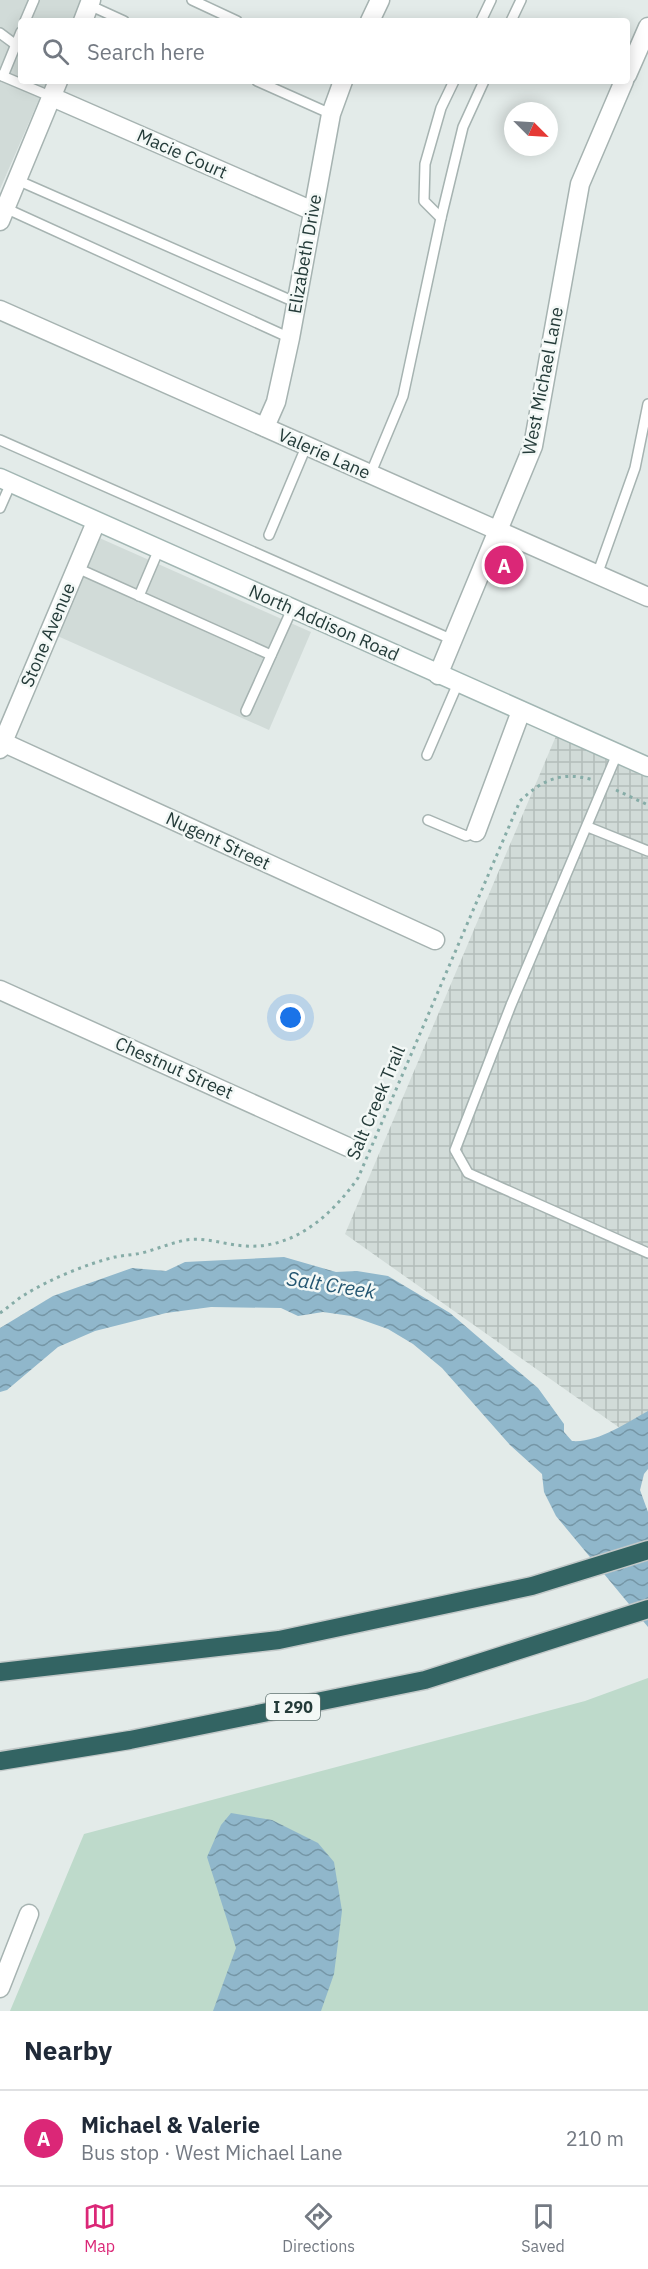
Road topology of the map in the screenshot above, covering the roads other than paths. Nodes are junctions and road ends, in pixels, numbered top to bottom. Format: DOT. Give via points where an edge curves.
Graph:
graph roads {
  1 [pos="34,0"];
  2 [pos="192,0"];
  3 [pos="380,0"];
  4 [pos="491,0"];
  5 [pos="521,0"];
  6 [pos="88,9"];
  7 [pos="27,18"];
  8 [pos="115,18"];
  9 [pos="231,18"];
  10 [pos="371,18"];
  11 [pos="482,18"];
  12 [pos="513,18"];
  13 [pos="648,27"];
  14 [pos="0,33"];
  15 [pos="18,40"];
  16 [pos="16,45"];
  17 [pos="630,68"];
  18 [pos="1,76"];
  19 [pos="18,80"];
  20 [pos="34,84"];
  21 [pos="264,84"];
  22 [pos="342,84"];
  23 [pos="453,84"];
  24 [pos="483,84"];
  25 [pos="623,84"];
  26 [pos="55,89"];
  27 [pos="331,114"];
  28 [pos="17,180"];
  29 [pos="313,211"];
  30 [pos="3,214"];
  31 [pos="441,218"];
  32 [pos="297,303"];
  33 [pos="0,310"];
  34 [pos="290,338"];
  35 [pos="648,404"];
  36 [pos="265,427"];
  37 [pos="0,440"];
  38 [pos="306,447"];
  39 [pos="370,475"];
  40 [pos="5,481"];
  41 [pos="0,508"];
  42 [pos="96,522"];
  43 [pos="499,531"];
  44 [pos="269,535"];
  45 [pos="159,549"];
  46 [pos="77,568"];
  47 [pos="597,575"];
  48 [pos="139,596"];
  49 [pos="648,597"];
  50 [pos="292,609"];
  51 [pos="453,640"];
  52 [pos="271,655"];
  53 [pos="438,675"];
  54 [pos="458,683"];
  55 [pos="246,711"];
  56 [pos="521,711"];
  57 [pos="1,744"];
  58 [pos="617,754"];
  59 [pos="427,755"];
  60 [pos="648,767"];
  61 [pos="428,820"];
  62 [pos="588,826"];
  63 [pos="476,832"];
  64 [pos="648,851"];
  65 [pos="435,940"];
  66 [pos="0,990"];
  67 [pos="348,1146"];
  68 [pos="648,1253"];
  69 [pos="648,1550"];
  70 [pos="648,1610"];
  71 [pos="0,1672"];
  72 [pos="0,1761"];
  73 [pos="29,1914"];
  74 [pos="0,1988"];
  1 -- 7 [label="lane"];
  2 -- 9 [label="lane"];
  3 -- 10 [label="street"];
  4 -- 11 [label="lane"];
  5 -- 12 [label="lane"];
  6 -- 8 [label="lane"];
  13 -- 17 [label="street"];
  14 -- 16 [label="lane"];
  15 -- 16 [label="lane"];
  16 -- 18 [label="lane"];
  18 -- 19 [label="lane"];
  20 -- 26 [label="lane"];
  21 -- 27 [label="lane"];
  22 -- 27 [label="street, Elizabeth Drive"];
  23 -- 31 [label="lane" via="441,108 425,164 424,201"];
  24 -- 31 [label="lane" via="463,127"];
  25 -- 43 [label="street, West Michael Lane" via="580,184 533,446"];
  26 -- 28 [label="street"];
  26 -- 29 [label="street, Macie Court"];
  27 -- 29 [label="street, Elizabeth Drive"];
  28 -- 30 [label="street"];
  28 -- 32 [label="lane"];
  29 -- 32 [label="street, Elizabeth Drive"];
  30 -- 34 [label="lane"];
  31 -- 39 [label="lane" via="403,396"];
  32 -- 34 [label="street, Elizabeth Drive"];
  33 -- 36 [label="street, Valerie Lane"];
  34 -- 36 [label="street, Elizabeth Drive" via="276,402"];
  35 -- 47 [label="lane" via="635,468"];
  36 -- 38 [label="street, Valerie Lane"];
  37 -- 51 [label="lane"];
  38 -- 39 [label="street, Valerie Lane"];
  38 -- 44 [label="lane"];
  39 -- 43 [label="street, Valerie Lane"];
  40 -- 41 [label="lane"];
  40 -- 42 [label="street, North Addison Road"];
  42 -- 45 [label="street, North Addison Road"];
  42 -- 46 [label="street, Stone Avenue"];
  43 -- 47 [label="street, Valerie Lane"];
  43 -- 51 [label="street, West Michael Lane"];
  45 -- 48 [label="lane"];
  45 -- 50 [label="street, North Addison Road"];
  46 -- 48 [label="lane"];
  46 -- 57 [label="street, Stone Avenue"];
  47 -- 49 [label="street, Valerie Lane"];
  48 -- 52 [label="lane"];
  50 -- 52 [label="lane"];
  50 -- 53 [label="street, North Addison Road"];
  51 -- 53 [label="street, West Michael Lane"];
  52 -- 55 [label="lane"];
  53 -- 54 [label="street, North Addison Road"];
  54 -- 56 [label="street, North Addison Road"];
  54 -- 59 [label="lane"];
  56 -- 58 [label="street, North Addison Road"];
  56 -- 63 [label="street"];
  57 -- 65 [label="street, Nugent Street"];
  58 -- 60 [label="street, North Addison Road"];
  58 -- 62 [label="lane"];
  61 -- 63 [label="lane" via="466,836"];
  62 -- 64 [label="lane"];
  62 -- 68 [label="lane" via="511,1005 455,1150 468,1173"];
  66 -- 67 [label="street, Chestnut Street"];
  69 -- 71 [label="highway" via="532,1586 279,1640"];
  70 -- 72 [label="highway, I 290" via="425,1680 130,1740"];
  73 -- 74 [label="street"];
}
